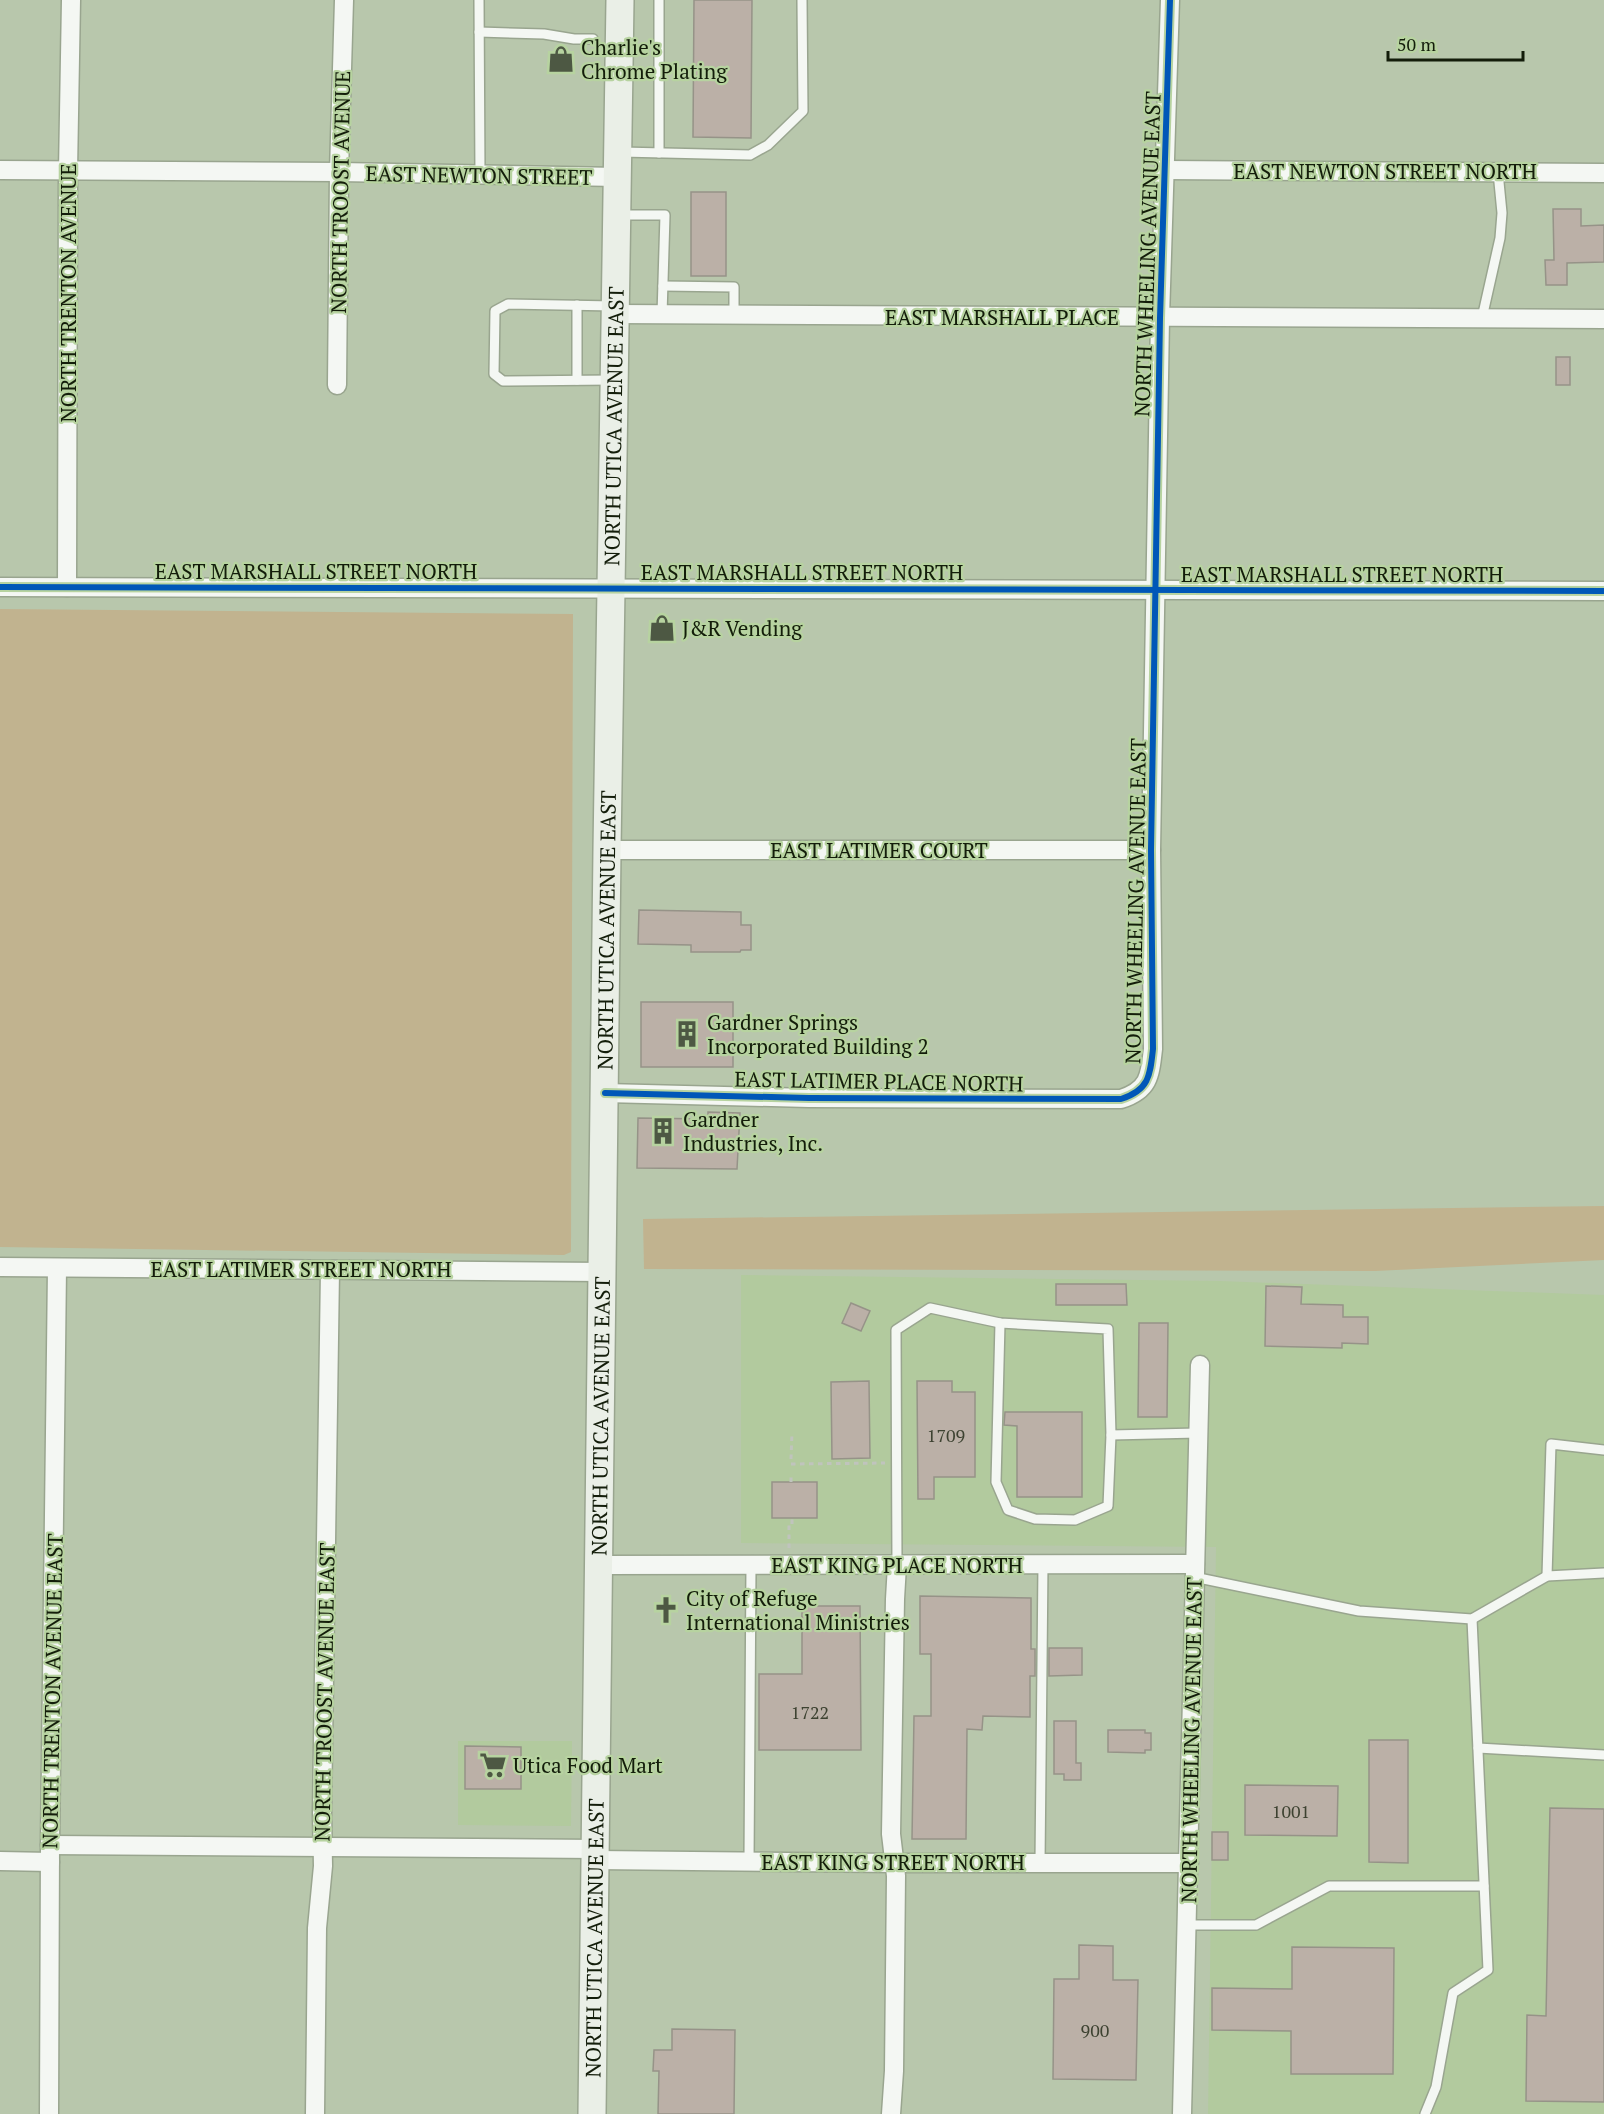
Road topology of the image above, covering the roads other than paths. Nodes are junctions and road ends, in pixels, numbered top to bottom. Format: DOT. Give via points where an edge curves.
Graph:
graph roads {
  1 [pos="71,0"];
  2 [pos="344,0"];
  3 [pos="479,0"];
  4 [pos="620,0"];
  5 [pos="659,0"];
  6 [pos="802,0"];
  7 [pos="1170,0"];
  8 [pos="479,32"];
  9 [pos="593,39"];
  10 [pos="659,153"];
  11 [pos="618,165"];
  12 [pos="0,170"];
  13 [pos="1166,170"];
  14 [pos="69,171"];
  15 [pos="339,172"];
  16 [pos="1498,172"];
  17 [pos="1604,172"];
  18 [pos="480,175"];
  19 [pos="618,215"];
  20 [pos="663,286"];
  21 [pos="577,305"];
  22 [pos="616,310"];
  23 [pos="662,315"];
  24 [pos="734,315"];
  25 [pos="1160,318"];
  26 [pos="1482,318"];
  27 [pos="1604,319"];
  28 [pos="577,380"];
  29 [pos="615,380"];
  30 [pos="337,385"];
  31 [pos="0,587"];
  32 [pos="67,587"];
  33 [pos="613,588"];
  34 [pos="1157,590"];
  35 [pos="1604,591"];
  36 [pos="607,850"];
  37 [pos="1151,850"];
  38 [pos="1146,1083"];
  39 [pos="605,1093"];
  40 [pos="0,1267"];
  41 [pos="57,1268"];
  42 [pos="330,1270"];
  43 [pos="603,1272"];
  44 [pos="1000,1323"];
  45 [pos="1200,1365"];
  46 [pos="1198,1433"];
  47 [pos="1111,1435"];
  48 [pos="1604,1450"];
  49 [pos="1043,1564"];
  50 [pos="599,1565"];
  51 [pos="751,1565"];
  52 [pos="897,1565"];
  53 [pos="1195,1570"];
  54 [pos="1604,1573"];
  55 [pos="1547,1576"];
  56 [pos="1472,1619"];
  57 [pos="1478,1748"];
  58 [pos="1604,1755"];
  59 [pos="322,1846"];
  60 [pos="50,1853"];
  61 [pos="596,1855"];
  62 [pos="0,1861"];
  63 [pos="749,1861"];
  64 [pos="895,1863"];
  65 [pos="1040,1863"];
  66 [pos="1189,1863"];
  67 [pos="1484,1886"];
  68 [pos="1187,1925"];
  69 [pos="49,2114"];
  70 [pos="315,2114"];
  71 [pos="592,2114"];
  72 [pos="891,2114"];
  73 [pos="1182,2114"];
  74 [pos="1425,2114"];
  1 -- 14 [label="street, NORTH TRENTON AVENUE"];
  2 -- 15 [label="street, NORTH TROOST AVENUE"];
  3 -- 8 [label="lane"];
  4 -- 11 [label="main road, NORTH UTICA AVENUE EAST"];
  5 -- 10 [label="lane"];
  6 -- 10 [label="lane" via="803,111 768,145 750,155"];
  7 -- 13 [label="street, NORTH WHEELING AVENUE EAST"];
  8 -- 9 [label="lane"];
  8 -- 18 [label="lane"];
  10 -- 11 [label="lane"];
  11 -- 18 [label="street, EAST NEWTON STREET"];
  11 -- 19 [label="main road, NORTH UTICA AVENUE EAST"];
  12 -- 14 [label="street"];
  13 -- 16 [label="street, EAST NEWTON STREET NORTH"];
  13 -- 25 [label="street, NORTH WHEELING AVENUE EAST"];
  14 -- 15 [label="street"];
  14 -- 32 [label="street, NORTH TRENTON AVENUE"];
  15 -- 18 [label="street, EAST NEWTON STREET"];
  15 -- 30 [label="street, NORTH TROOST AVENUE"];
  16 -- 17 [label="street, EAST NEWTON STREET NORTH"];
  16 -- 26 [label="lane" via="1500,238"];
  19 -- 20 [label="lane" via="665,215"];
  19 -- 22 [label="main road, NORTH UTICA AVENUE EAST"];
  20 -- 23 [label="lane"];
  20 -- 24 [label="lane" via="734,287"];
  21 -- 22 [label="lane"];
  21 -- 28 [label="lane"];
  21 -- 28 [label="lane" via="508,304 495,311 495,374 503,381"];
  22 -- 23 [label="street, EAST MARSHALL PLACE"];
  22 -- 29 [label="main road, NORTH UTICA AVENUE EAST"];
  23 -- 24 [label="street, EAST MARSHALL PLACE"];
  24 -- 25 [label="street, EAST MARSHALL PLACE"];
  25 -- 26 [label="street, EAST MARSHALL PLACE"];
  25 -- 34 [label="street, NORTH WHEELING AVENUE EAST"];
  26 -- 27 [label="street, EAST MARSHALL PLACE"];
  28 -- 29 [label="lane"];
  29 -- 33 [label="main road, NORTH UTICA AVENUE EAST"];
  31 -- 32 [label="street, EAST MARSHALL STREET NORTH"];
  32 -- 33 [label="street, EAST MARSHALL STREET NORTH"];
  33 -- 34 [label="street, EAST MARSHALL STREET NORTH"];
  33 -- 36 [label="main road, NORTH UTICA AVENUE EAST"];
  34 -- 35 [label="street, EAST MARSHALL STREET NORTH"];
  34 -- 37 [label="street, NORTH WHEELING AVENUE EAST"];
  36 -- 37 [label="street, EAST LATIMER COURT"];
  36 -- 39 [label="main road, NORTH UTICA AVENUE EAST"];
  37 -- 38 [label="street, NORTH WHEELING AVENUE EAST" via="1154,1049"];
  38 -- 39 [label="street, EAST LATIMER PLACE NORTH" via="1136,1094 1121,1099"];
  39 -- 43 [label="main road, NORTH UTICA AVENUE EAST"];
  40 -- 41 [label="street, EAST LATIMER STREET NORTH"];
  41 -- 42 [label="street, EAST LATIMER STREET NORTH"];
  41 -- 60 [label="street, NORTH TRENTON AVENUE EAST"];
  42 -- 43 [label="street, EAST LATIMER STREET NORTH"];
  42 -- 59 [label="street, NORTH TROOST AVENUE EAST"];
  43 -- 50 [label="main road, NORTH UTICA AVENUE EAST"];
  44 -- 47 [label="lane" via="1108,1329"];
  44 -- 47 [label="lane" via="996,1482 1008,1510 1035,1519 1075,1520 1107,1506"];
  44 -- 52 [label="lane" via="930,1308 896,1330"];
  45 -- 46 [label="street, NORTH WHEELING AVENUE EAST"];
  46 -- 47 [label="lane"];
  46 -- 53 [label="street, NORTH WHEELING AVENUE EAST"];
  48 -- 55 [label="lane" via="1551,1444"];
  49 -- 52 [label="street, EAST KING PLACE NORTH"];
  49 -- 53 [label="street, EAST KING PLACE NORTH"];
  49 -- 65 [label="lane"];
  50 -- 51 [label="street, EAST KING PLACE NORTH"];
  50 -- 61 [label="main road, NORTH UTICA AVENUE EAST"];
  51 -- 52 [label="street, EAST KING PLACE NORTH"];
  51 -- 63 [label="lane"];
  52 -- 64 [label="street" via="891,1834"];
  53 -- 56 [label="lane" via="1359,1611"];
  53 -- 66 [label="street, NORTH WHEELING AVENUE EAST"];
  54 -- 55 [label="lane"];
  55 -- 56 [label="lane"];
  56 -- 57 [label="lane"];
  57 -- 58 [label="lane"];
  57 -- 67 [label="lane"];
  59 -- 60 [label="street, EAST KING STREET NORTH"];
  59 -- 61 [label="street, EAST KING STREET NORTH"];
  59 -- 70 [label="street, NORTH TROOST AVENUE EAST"];
  60 -- 62 [label="street, EAST KING STREET NORTH"];
  60 -- 69 [label="street, NORTH TRENTON AVENUE EAST"];
  61 -- 63 [label="street, EAST KING STREET NORTH"];
  61 -- 71 [label="main road, NORTH UTICA AVENUE EAST"];
  63 -- 64 [label="street, EAST KING STREET NORTH"];
  64 -- 65 [label="street, EAST KING STREET NORTH"];
  64 -- 72 [label="street"];
  65 -- 66 [label="street, EAST KING STREET NORTH"];
  66 -- 68 [label="street, NORTH WHEELING AVENUE EAST"];
  67 -- 68 [label="lane" via="1329,1886 1256,1925"];
  67 -- 74 [label="lane" via="1488,1970 1453,1993 1436,2087"];
  68 -- 73 [label="street, NORTH WHEELING AVENUE EAST"];
}
